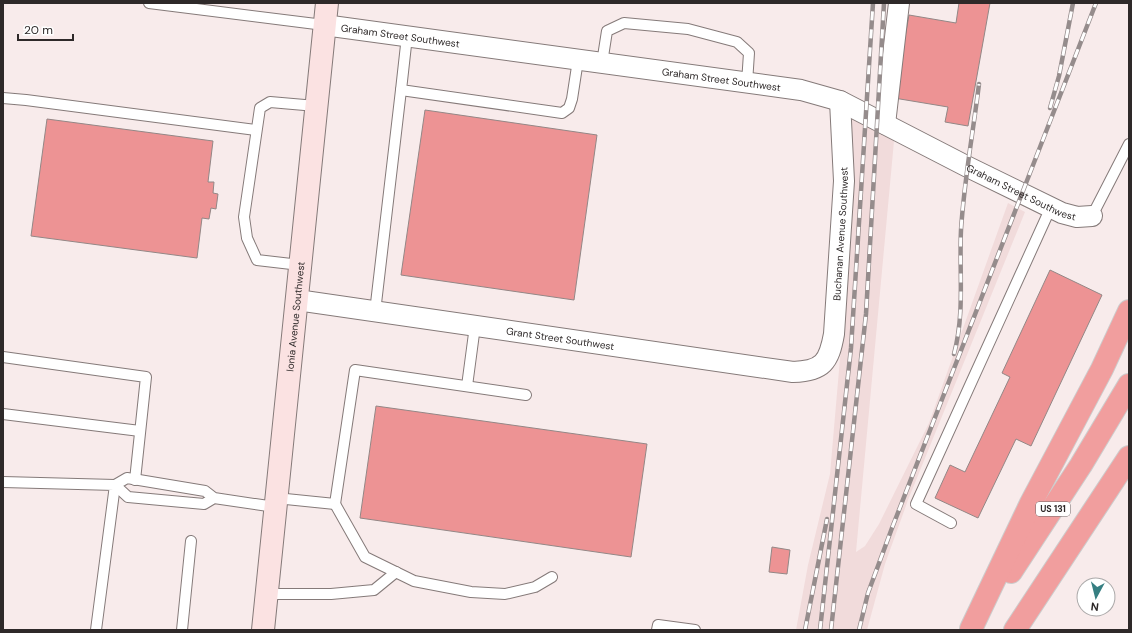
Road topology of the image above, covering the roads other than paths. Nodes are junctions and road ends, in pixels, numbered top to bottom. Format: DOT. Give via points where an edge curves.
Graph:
graph roads {
  1 [pos="149,3"];
  2 [pos="327,3"];
  3 [pos="899,3"];
  4 [pos="324,25"];
  5 [pos="407,36"];
  6 [pos="578,60"];
  7 [pos="602,63"];
  8 [pos="747,83"];
  9 [pos="401,90"];
  10 [pos="3,98"];
  11 [pos="840,101"];
  12 [pos="316,106"];
  13 [pos="885,124"];
  14 [pos="256,130"];
  15 [pos="1129,144"];
  16 [pos="1051,207"];
  17 [pos="1092,216"];
  18 [pos="300,265"];
  19 [pos="296,300"];
  20 [pos="1129,311"];
  21 [pos="375,312"];
  22 [pos="476,326"];
  23 [pos="3,357"];
  24 [pos="823,364"];
  25 [pos="1129,385"];
  26 [pos="467,386"];
  27 [pos="526,395"];
  28 [pos="3,414"];
  29 [pos="140,431"];
  30 [pos="1129,457"];
  31 [pos="135,480"];
  32 [pos="3,482"];
  33 [pos="115,485"];
  34 [pos="214,498"];
  35 [pos="276,502"];
  36 [pos="335,504"];
  37 [pos="951,523"];
  38 [pos="191,541"];
  39 [pos="396,572"];
  40 [pos="552,577"];
  41 [pos="266,594"];
  42 [pos="96,630"];
  43 [pos="182,630"];
  44 [pos="263,630"];
  45 [pos="657,630"];
  46 [pos="695,630"];
  47 [pos="971,630"];
  48 [pos="1015,630"];
  1 -- 4 [label="lane"];
  2 -- 4 [label="street, Ionia Avenue Southwest"];
  3 -- 13 [label="street"];
  4 -- 5 [label="street, Graham Street Southwest"];
  4 -- 12 [label="street, Ionia Avenue Southwest"];
  5 -- 6 [label="street, Graham Street Southwest"];
  5 -- 9 [label="lane"];
  6 -- 7 [label="street, Graham Street Southwest"];
  6 -- 9 [label="lane" via="572,99 569,108 562,113"];
  7 -- 8 [label="street, Graham Street Southwest"];
  7 -- 8 [label="lane" via="607,31 624,24 688,29 737,42 749,53"];
  8 -- 11 [label="street, Graham Street Southwest" via="801,90"];
  9 -- 21 [label="lane"];
  10 -- 14 [label="lane"];
  11 -- 13 [label="street, Graham Street Southwest"];
  11 -- 24 [label="street, Buchanan Avenue Southwest" via="844,181 835,318 831,350"];
  12 -- 14 [label="lane" via="270,102 260,108"];
  12 -- 18 [label="street, Ionia Avenue Southwest"];
  13 -- 16 [label="street, Graham Street Southwest"];
  14 -- 18 [label="lane" via="244,217 247,238 257,260"];
  15 -- 17 [label="lane"];
  16 -- 17 [label="street, Graham Street Southwest" via="1077,217"];
  16 -- 37 [label="lane" via="916,504"];
  18 -- 19 [label="street, Ionia Avenue Southwest"];
  19 -- 21 [label="street, Grant Street Southwest"];
  19 -- 35 [label="street, Ionia Avenue Southwest"];
  20 -- 47 [label="highway" via="1102,370 1031,503"];
  21 -- 22 [label="street, Grant Street Southwest"];
  22 -- 24 [label="street, Grant Street Southwest" via="793,372 810,372"];
  22 -- 26 [label="lane"];
  23 -- 29 [label="lane" via="146,377"];
  25 -- 47 [label="highway, US 131" via="1043,525"];
  26 -- 27 [label="lane"];
  26 -- 36 [label="lane" via="355,370"];
  28 -- 29 [label="lane"];
  29 -- 31 [label="lane"];
  30 -- 48 [label="highway"];
  31 -- 33 [label="lane" via="127,478"];
  31 -- 34 [label="lane" via="205,490"];
  32 -- 33 [label="lane"];
  33 -- 34 [label="lane" via="128,497 204,504"];
  33 -- 42 [label="lane"];
  34 -- 35 [label="lane"];
  35 -- 36 [label="lane"];
  35 -- 41 [label="street, Ionia Avenue Southwest"];
  36 -- 39 [label="lane" via="365,557"];
  38 -- 43 [label="lane"];
  39 -- 40 [label="lane" via="414,581 472,592 505,594 535,586"];
  39 -- 41 [label="lane" via="374,590 331,594"];
  41 -- 44 [label="street, Ionia Avenue Southwest"];
  45 -- 46 [label="lane" via="658,625"];
}
